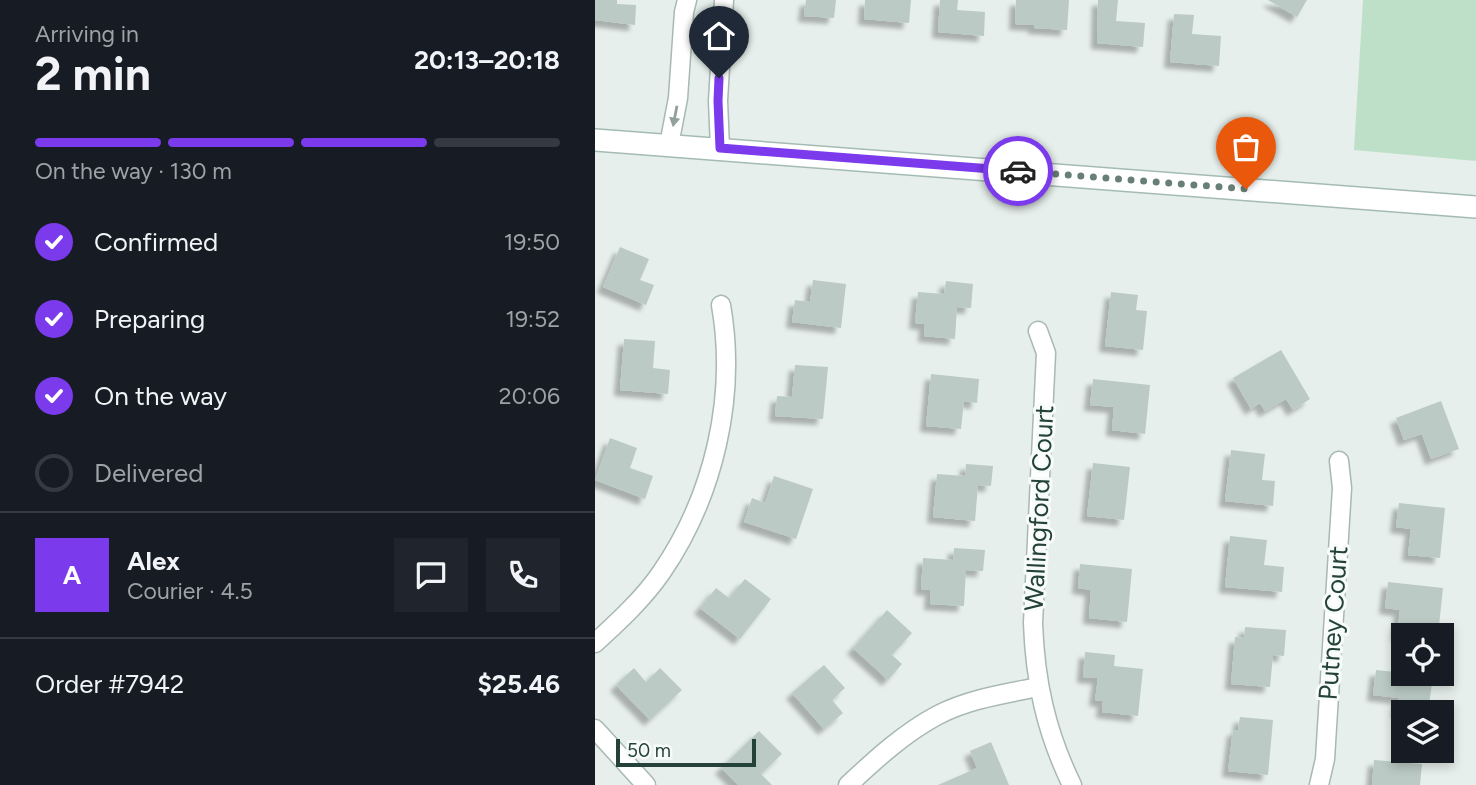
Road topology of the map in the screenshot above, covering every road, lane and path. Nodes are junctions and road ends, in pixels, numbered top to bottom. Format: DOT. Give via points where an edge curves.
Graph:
graph roads {
  1 [pos="687,0"];
  2 [pos="724,0"];
  3 [pos="595,140"];
  4 [pos="669,145"];
  5 [pos="720,148"];
  6 [pos="1476,207"];
  7 [pos="721,304"];
  8 [pos="1038,331"];
  9 [pos="1339,461"];
  10 [pos="595,643"];
  11 [pos="1038,687"];
  12 [pos="595,729"];
  13 [pos="646,785"];
  14 [pos="848,785"];
  15 [pos="1072,785"];
  16 [pos="1319,785"];
  1 -- 4 [label="street, one-way"];
  2 -- 5 [label="street"];
  3 -- 4 [label="main road"];
  4 -- 5 [label="main road"];
  5 -- 6 [label="main road"];
  7 -- 10 [label="street" via="726,335 723,416 701,498 660,575"];
  8 -- 11 [label="street, Wallingford Court" via="1046,354 1033,623"];
  9 -- 16 [label="street, Putney Court" via="1342,488 1325,759"];
  11 -- 14 [label="street" via="988,697 940,714 894,743"];
  11 -- 15 [label="street, Wallingford Court" via="1051,737"];
  12 -- 13 [label="street"];
}
